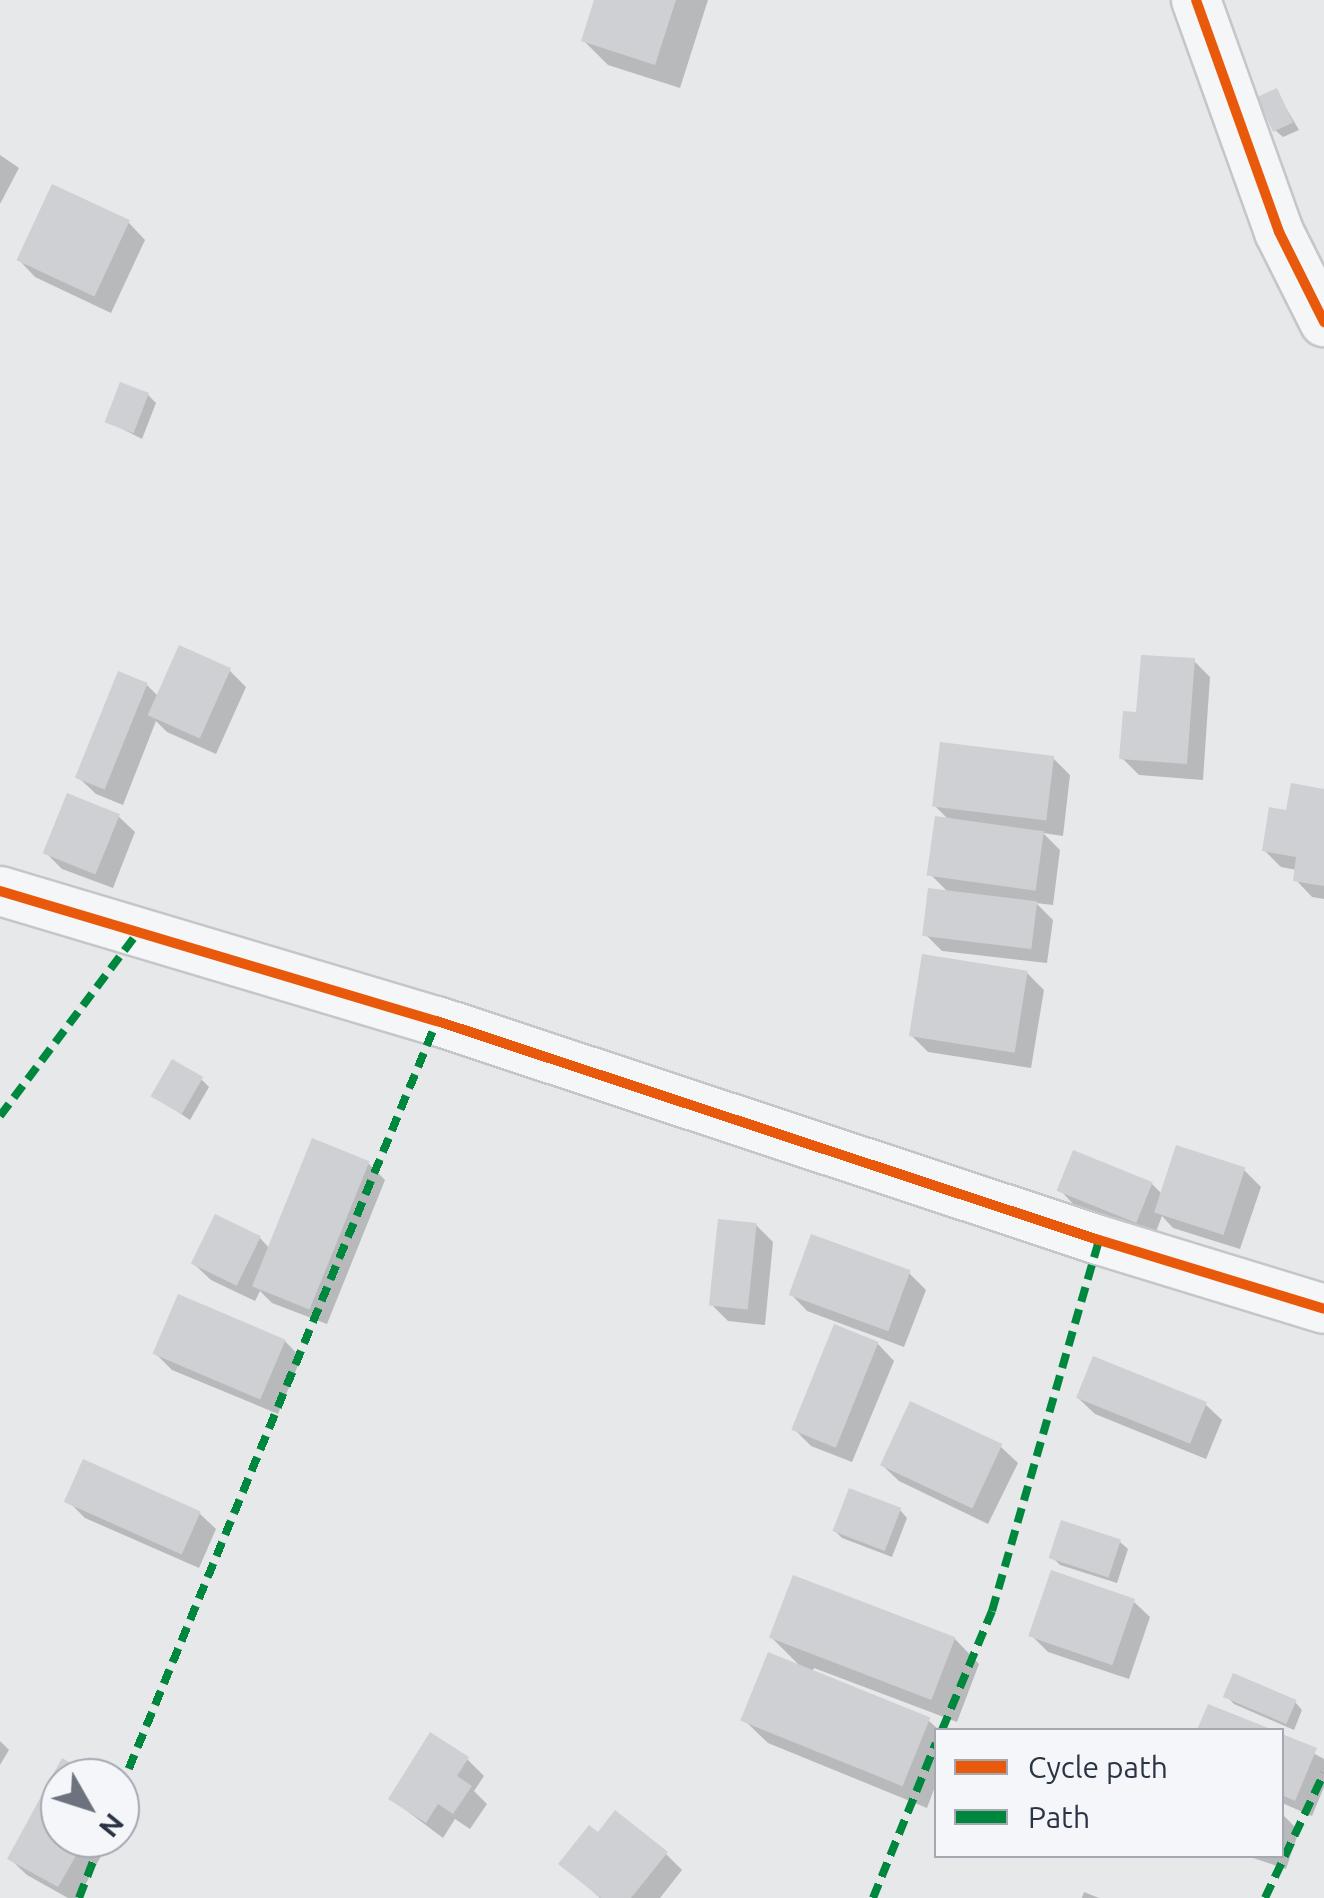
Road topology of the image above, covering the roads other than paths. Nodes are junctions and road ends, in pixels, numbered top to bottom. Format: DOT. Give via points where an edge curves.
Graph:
graph roads {
  1 [pos="1196,0"];
  2 [pos="1324,322"];
  3 [pos="0,891"];
  4 [pos="1324,1309"];
  1 -- 2 [label="street" via="1279,232"];
  3 -- 4 [label="street" via="437,1021"];
}
